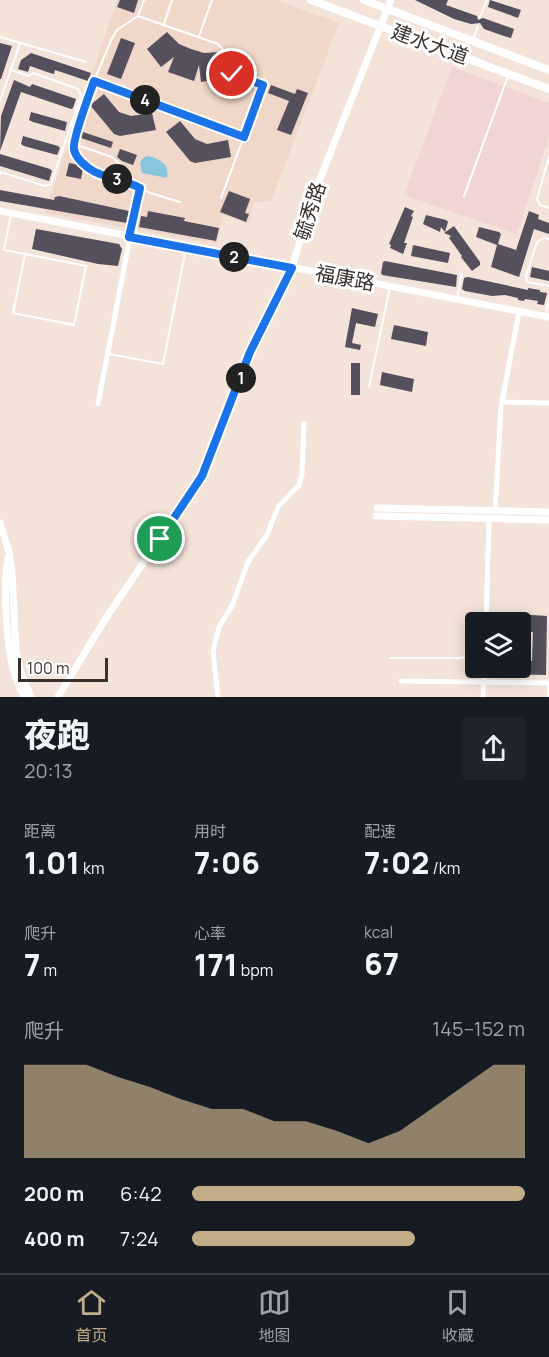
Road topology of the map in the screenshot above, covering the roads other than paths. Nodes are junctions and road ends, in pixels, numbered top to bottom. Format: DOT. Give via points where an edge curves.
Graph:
graph roads {
  1 [pos="144,0"];
  2 [pos="172,0"];
  3 [pos="212,0"];
  4 [pos="311,0"];
  5 [pos="364,0"];
  6 [pos="487,0"];
  7 [pos="389,4"];
  8 [pos="138,16"];
  9 [pos="480,17"];
  10 [pos="164,24"];
  11 [pos="380,26"];
  12 [pos="478,26"];
  13 [pos="199,36"];
  14 [pos="0,37"];
  15 [pos="472,41"];
  16 [pos="20,43"];
  17 [pos="86,63"];
  18 [pos="11,70"];
  19 [pos="549,70"];
  20 [pos="509,74"];
  21 [pos="94,81"];
  22 [pos="549,89"];
  23 [pos="0,101"];
  24 [pos="244,137"];
  25 [pos="74,144"];
  26 [pos="549,157"];
  27 [pos="0,174"];
  28 [pos="120,180"];
  29 [pos="140,188"];
  30 [pos="464,196"];
  31 [pos="221,198"];
  32 [pos="180,202"];
  33 [pos="549,208"];
  34 [pos="0,211"];
  35 [pos="11,213"];
  36 [pos="129,237"];
  37 [pos="549,239"];
  38 [pos="186,248"];
  39 [pos="25,254"];
  40 [pos="292,268"];
  41 [pos="462,272"];
  42 [pos="549,286"];
  43 [pos="390,287"];
  44 [pos="549,298"];
  45 [pos="457,300"];
  46 [pos="519,312"];
  47 [pos="547,317"];
  48 [pos="108,354"];
  49 [pos="369,387"];
  50 [pos="502,402"];
  51 [pos="549,402"];
  52 [pos="98,404"];
  53 [pos="304,423"];
  54 [pos="376,512"];
  55 [pos="549,512"];
  56 [pos="493,516"];
  57 [pos="549,520"];
  58 [pos="0,523"];
  59 [pos="9,552"];
  60 [pos="487,612"];
  61 [pos="465,656"];
  62 [pos="392,658"];
  63 [pos="484,678"];
  64 [pos="401,681"];
  65 [pos="484,682"];
  66 [pos="549,682"];
  67 [pos="24,697"];
  68 [pos="32,697"];
  69 [pos="58,697"];
  70 [pos="218,697"];
  71 [pos="483,697"];
  72 [pos="548,697"];
  1 -- 8 [label="lane"];
  2 -- 10 [label="lane"];
  3 -- 13 [label="lane"];
  4 -- 11 [label="main road, 建水大道"];
  5 -- 7 [label="main road, 建水大道"];
  6 -- 9 [label="lane"];
  7 -- 11 [label="street, 毓秀路"];
  7 -- 15 [label="main road, 建水大道"];
  8 -- 10 [label="lane"];
  8 -- 21 [label="lane" via="114,33"];
  10 -- 13 [label="lane"];
  11 -- 20 [label="main road, 建水大道"];
  11 -- 40 [label="street, 毓秀路" via="314,194"];
  12 -- 15 [label="lane"];
  13 -- 24 [label="lane" via="222,46 232,74 263,85"];
  14 -- 16 [label="lane"];
  15 -- 19 [label="main road, 建水大道"];
  16 -- 17 [label="lane"];
  16 -- 18 [label="lane"];
  18 -- 23 [label="lane"];
  18 -- 27 [label="lane" via="29,76 33,73 78,89 81,95 51,184 45,186"];
  20 -- 22 [label="main road, 建水大道"];
  20 -- 30 [label="lane"];
  21 -- 24 [label="lane"];
  21 -- 25 [label="lane"];
  24 -- 31 [label="lane"];
  25 -- 28 [label="lane" via="77,156 88,168"];
  25 -- 28 [label="lane" via="112,157 123,166"];
  26 -- 33 [label="lane" via="537,199"];
  28 -- 29 [label="lane"];
  29 -- 32 [label="lane"];
  29 -- 36 [label="lane"];
  34 -- 35 [label="street, 福康路"];
  35 -- 36 [label="street, 福康路"];
  35 -- 39 [label="lane" via="4,250"];
  36 -- 38 [label="street, 福康路"];
  36 -- 48 [label="street"];
  37 -- 42 [label="lane" via="537,242 526,276 527,282"];
  38 -- 40 [label="street, 福康路"];
  38 -- 48 [label="lane" via="163,364"];
  39 -- 39 [label="lane" via="14,313 74,325 86,266"];
  40 -- 43 [label="street, 福康路"];
  40 -- 69 [label="street, 毓秀路" via="250,352 202,476"];
  41 -- 45 [label="lane"];
  43 -- 45 [label="street, 福康路"];
  43 -- 49 [label="lane"];
  44 -- 47 [label="lane"];
  45 -- 46 [label="street, 福康路"];
  46 -- 47 [label="street, 福康路"];
  46 -- 50 [label="street"];
  48 -- 52 [label="street"];
  50 -- 51 [label="street"];
  50 -- 56 [label="street"];
  53 -- 70 [label="street" via="300,481 278,507 267,535 248,562 216,636 213,651"];
  54 -- 56 [label="street"];
  55 -- 56 [label="street"];
  56 -- 57 [label="street"];
  56 -- 60 [label="street"];
  58 -- 59 [label="street"];
  59 -- 67 [label="street" via="5,572 9,652"];
  59 -- 68 [label="street" via="16,651"];
  61 -- 62 [label="lane"];
  63 -- 65 [label="street"];
  64 -- 65 [label="street"];
  65 -- 66 [label="street"];
  65 -- 71 [label="street"];
  66 -- 72 [label="lane"];
}
